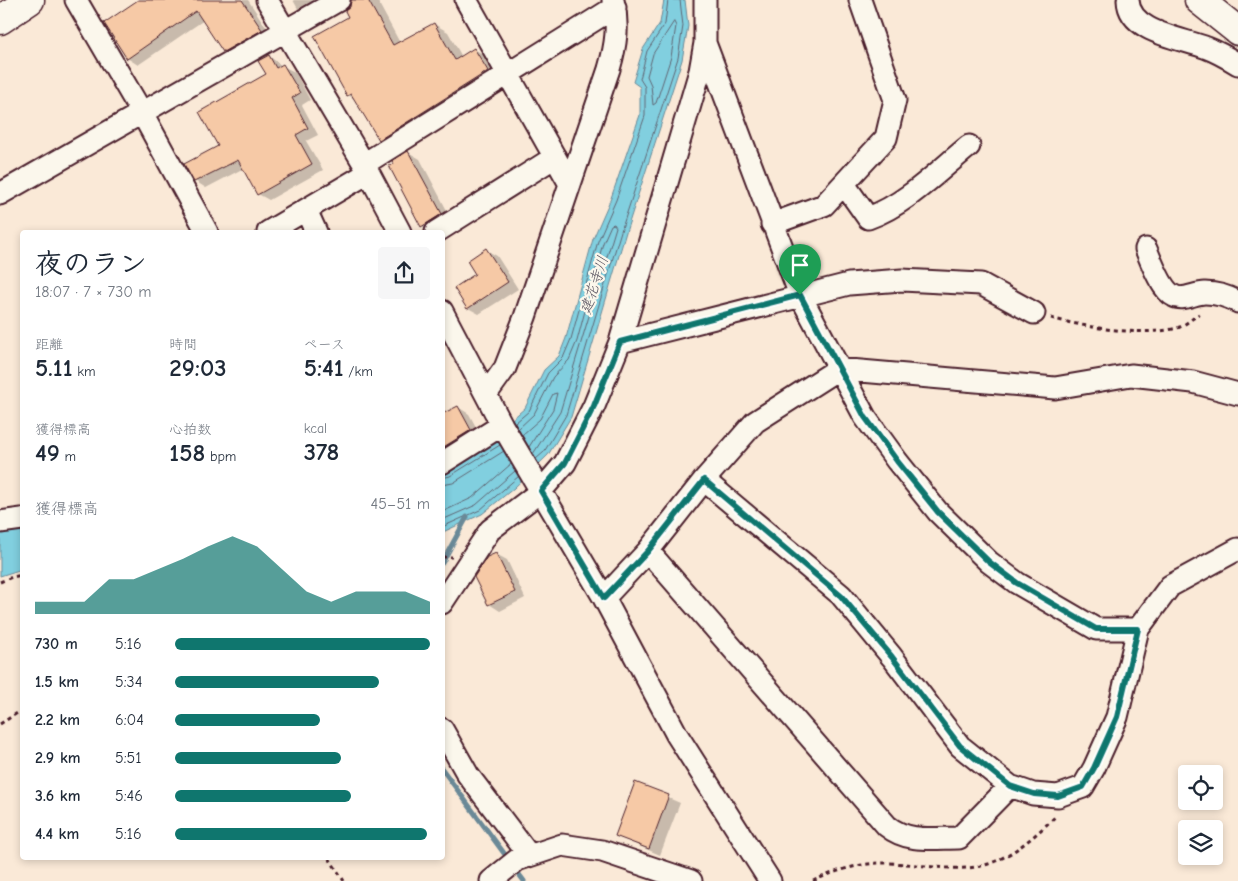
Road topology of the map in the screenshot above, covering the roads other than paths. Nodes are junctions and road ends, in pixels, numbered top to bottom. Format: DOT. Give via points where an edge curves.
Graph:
graph roads {
  1 [pos="30,0"];
  2 [pos="76,0"];
  3 [pos="267,0"];
  4 [pos="340,0"];
  5 [pos="466,0"];
  6 [pos="707,0"];
  7 [pos="860,0"];
  8 [pos="1199,0"];
  9 [pos="1224,0"];
  10 [pos="1126,1"];
  11 [pos="614,4"];
  12 [pos="1238,12"];
  13 [pos="0,20"];
  14 [pos="1238,31"];
  15 [pos="285,32"];
  16 [pos="705,43"];
  17 [pos="1238,64"];
  18 [pos="508,74"];
  19 [pos="142,113"];
  20 [pos="969,146"];
  21 [pos="555,157"];
  22 [pos="366,169"];
  23 [pos="570,184"];
  24 [pos="844,184"];
  25 [pos="0,194"];
  26 [pos="306,210"];
  27 [pos="772,224"];
  28 [pos="206,230"];
  29 [pos="271,230"];
  30 [pos="315,230"];
  31 [pos="399,230"];
  32 [pos="439,230"];
  33 [pos="1146,249"];
  34 [pos="800,295"];
  35 [pos="1238,302"];
  36 [pos="1034,313"];
  37 [pos="445,316"];
  38 [pos="620,342"];
  39 [pos="838,370"];
  40 [pos="487,393"];
  41 [pos="1238,394"];
  42 [pos="502,425"];
  43 [pos="445,461"];
  44 [pos="704,480"];
  45 [pos="539,487"];
  46 [pos="20,519"];
  47 [pos="0,522"];
  48 [pos="1238,549"];
  49 [pos="648,551"];
  50 [pos="445,598"];
  51 [pos="604,598"];
  52 [pos="1138,629"];
  53 [pos="445,733"];
  54 [pos="1010,786"];
  55 [pos="529,855"];
  56 [pos="498,879"];
  57 [pos="691,881"];
  58 [pos="770,881"];
  1 -- 13 [label="highway"];
  2 -- 19 [label="street"];
  3 -- 15 [label="street"];
  4 -- 15 [label="street"];
  5 -- 18 [label="street"];
  6 -- 16 [label="street"];
  7 -- 24 [label="street" via="895,100 886,138"];
  8 -- 14 [label="highway"];
  9 -- 12 [label="highway"];
  10 -- 17 [label="street" via="1132,14 1144,26 1214,51"];
  11 -- 18 [label="street"];
  11 -- 23 [label="street" via="616,44"];
  15 -- 19 [label="street"];
  15 -- 22 [label="street"];
  16 -- 27 [label="street"];
  16 -- 38 [label="street" via="698,80"];
  18 -- 21 [label="street"];
  18 -- 22 [label="street"];
  19 -- 25 [label="street"];
  19 -- 28 [label="street"];
  20 -- 24 [label="street" via="884,213 868,218"];
  21 -- 23 [label="street"];
  21 -- 32 [label="street"];
  22 -- 26 [label="street"];
  22 -- 31 [label="street"];
  23 -- 40 [label="street" via="505,368"];
  24 -- 27 [label="street" via="824,206"];
  26 -- 29 [label="street"];
  26 -- 30 [label="street"];
  27 -- 34 [label="street"];
  33 -- 35 [label="street" via="1156,274 1172,296 1223,294"];
  34 -- 36 [label="street" via="849,284 902,280 981,284"];
  34 -- 38 [label="street"];
  34 -- 39 [label="street"];
  37 -- 40 [label="street"];
  38 -- 45 [label="street" via="594,406 565,463"];
  39 -- 41 [label="street" via="1055,388 1131,375 1193,382"];
  39 -- 44 [label="street" via="755,422"];
  39 -- 52 [label="street" via="865,417 897,461 938,512 989,562 1017,583 1096,629"];
  40 -- 42 [label="street"];
  42 -- 43 [label="street"];
  42 -- 45 [label="street"];
  44 -- 49 [label="street"];
  44 -- 54 [label="street" via="841,596 960,746"];
  45 -- 50 [label="street" via="490,530"];
  45 -- 51 [label="street"];
  46 -- 47 [label="street"];
  48 -- 52 [label="street" via="1170,586"];
  49 -- 51 [label="street"];
  49 -- 54 [label="street" via="880,819 898,835 908,838 959,838"];
  51 -- 58 [label="street" via="677,735"];
  52 -- 54 [label="street" via="1117,717 1083,787 1058,796 1034,794"];
  53 -- 55 [label="street" via="468,775"];
  55 -- 56 [label="street" via="517,860"];
  55 -- 57 [label="street" via="562,845 602,851"];
}
